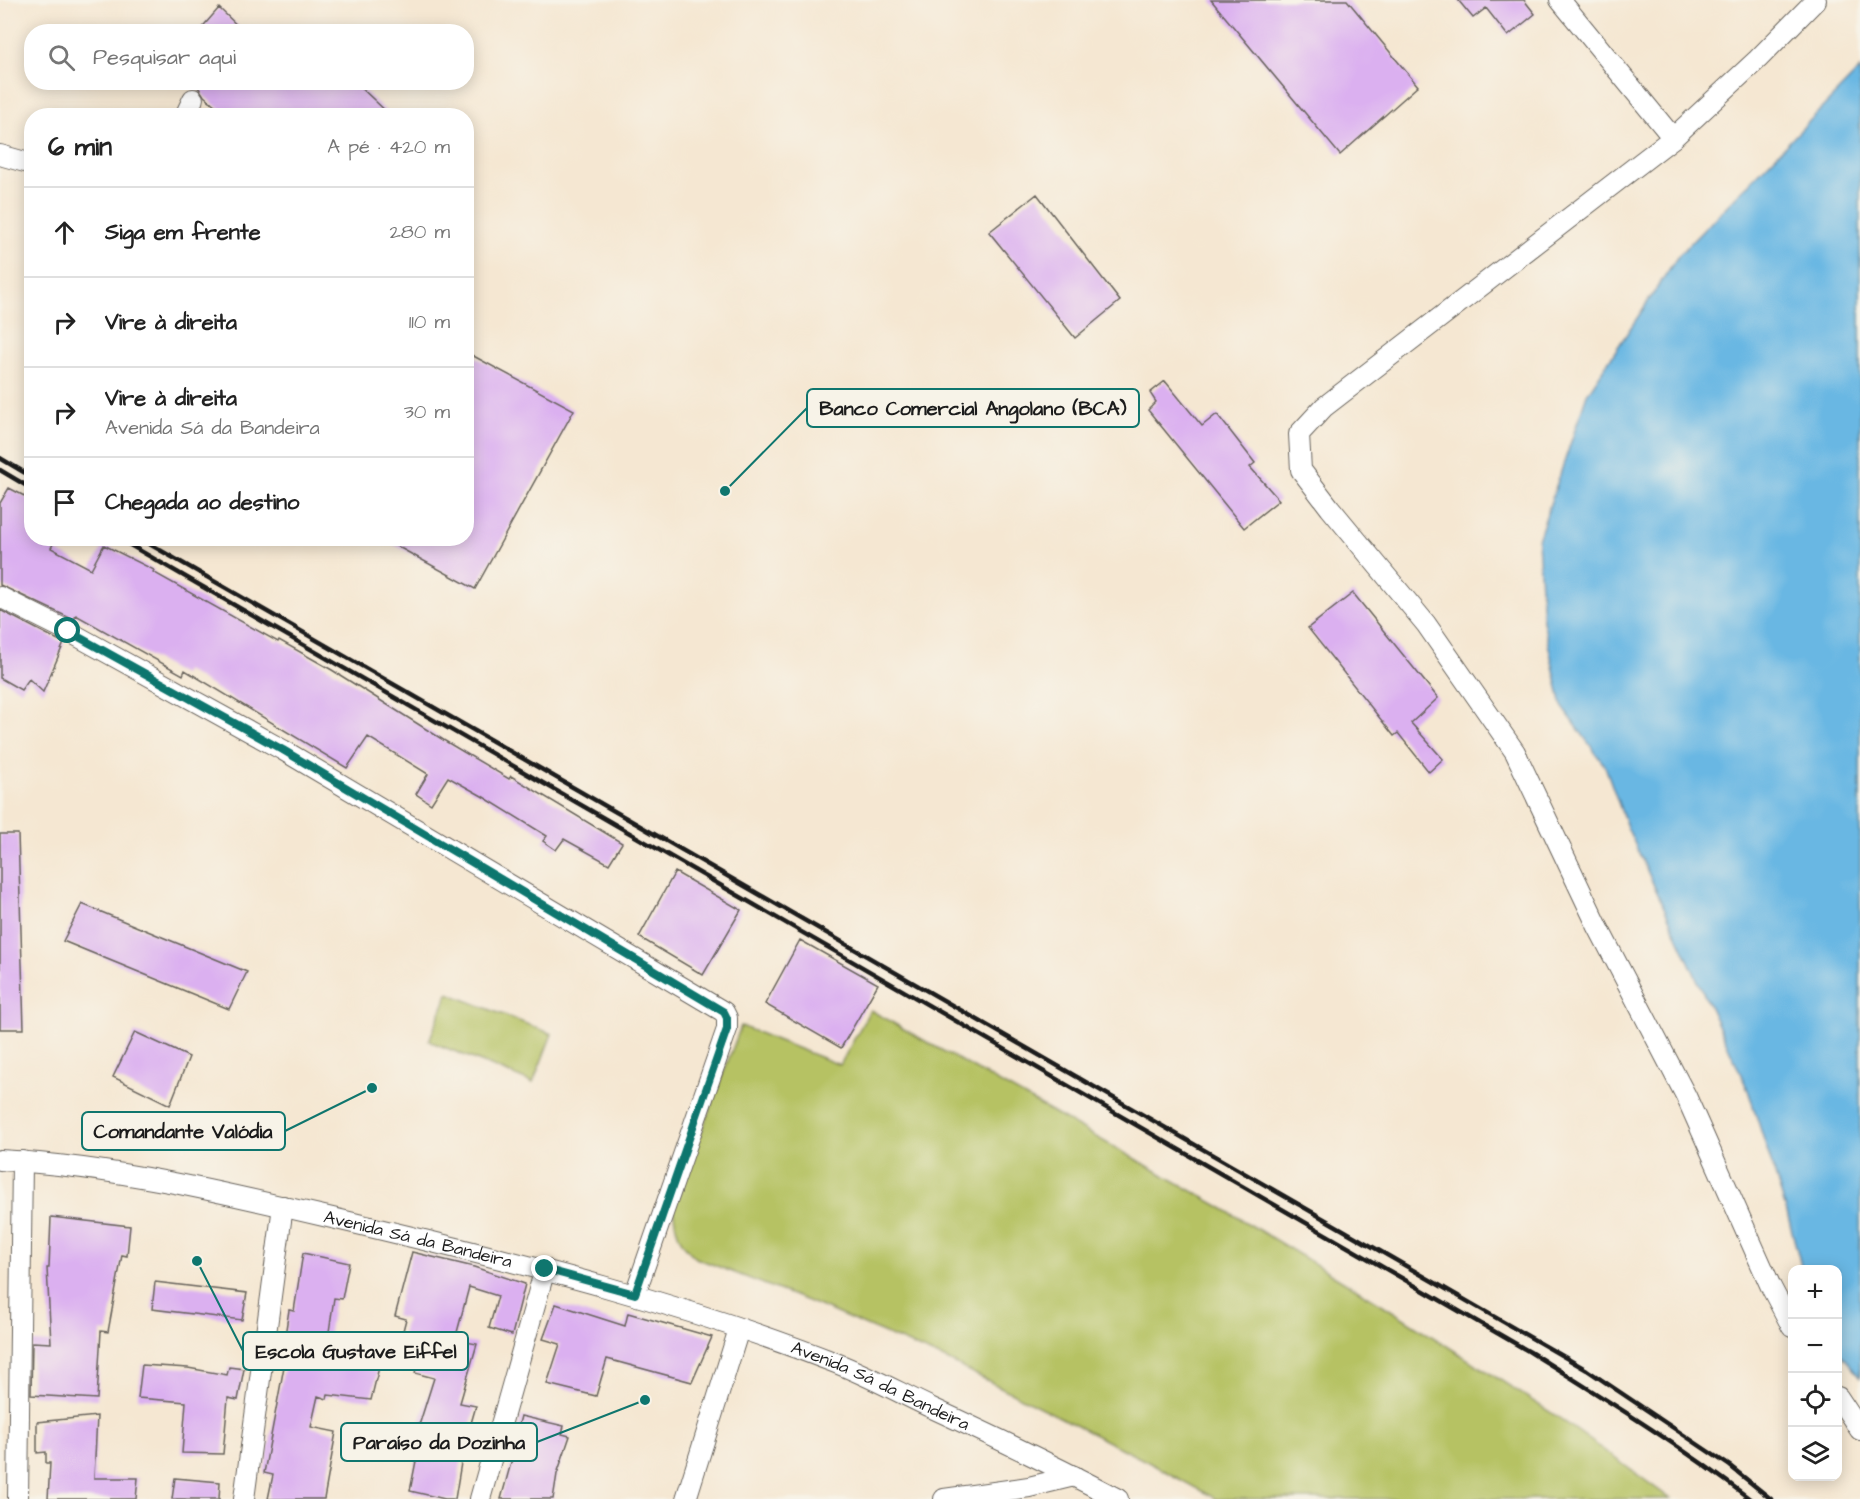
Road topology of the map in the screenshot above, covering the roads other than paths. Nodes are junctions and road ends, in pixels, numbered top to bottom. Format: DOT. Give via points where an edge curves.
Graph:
graph roads {
  1 [pos="1560,0"];
  2 [pos="1816,0"];
  3 [pos="1673,138"];
  4 [pos="0,155"];
  5 [pos="24,162"];
  6 [pos="0,597"];
  7 [pos="0,1160"];
  8 [pos="22,1161"];
  9 [pos="283,1206"];
  10 [pos="545,1269"];
  11 [pos="635,1294"];
  12 [pos="1788,1320"];
  13 [pos="739,1329"];
  14 [pos="1842,1403"];
  15 [pos="1860,1430"];
  16 [pos="1074,1476"];
  17 [pos="18,1499"];
  18 [pos="244,1499"];
  19 [pos="480,1499"];
  20 [pos="686,1499"];
  21 [pos="944,1499"];
  22 [pos="1118,1499"];
  1 -- 3 [label="street"];
  2 -- 3 [label="street"];
  3 -- 12 [label="street" via="1324,407 1299,434 1301,470 1426,624 1515,752 1598,927 1686,1096"];
  4 -- 5 [label="street"];
  6 -- 11 [label="street" via="283,750 724,1012 727,1029"];
  7 -- 8 [label="street, Avenida Sá da Bandeira"];
  8 -- 9 [label="street, Avenida Sá da Bandeira" via="162,1181"];
  8 -- 17 [label="street"];
  9 -- 10 [label="street, Avenida Sá da Bandeira"];
  9 -- 18 [label="street"];
  10 -- 11 [label="street, Avenida Sá da Bandeira"];
  10 -- 19 [label="street"];
  11 -- 13 [label="street, Avenida Sá da Bandeira"];
  13 -- 16 [label="street, Avenida Sá da Bandeira" via="837,1363"];
  13 -- 20 [label="street"];
  14 -- 15 [label="street"];
  16 -- 21 [label="street"];
  16 -- 22 [label="street, Avenida Sá da Bandeira"];
}
